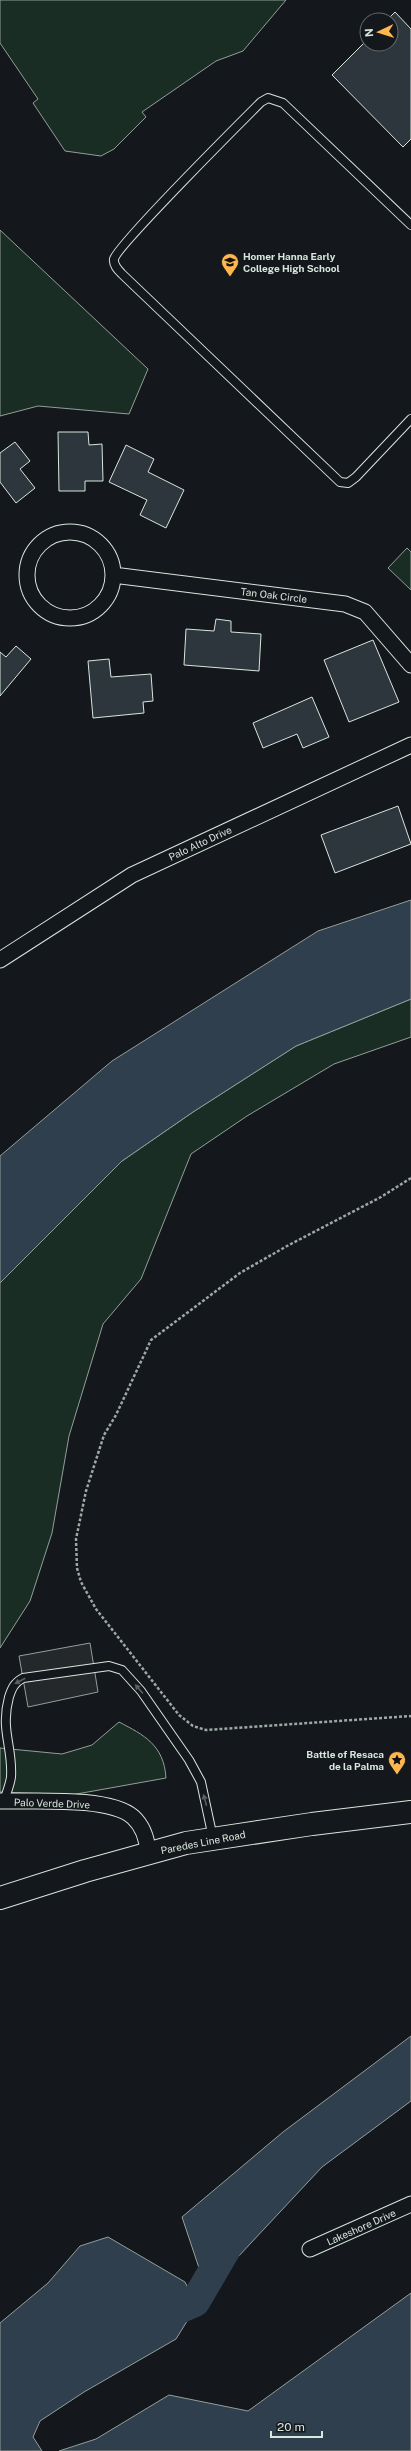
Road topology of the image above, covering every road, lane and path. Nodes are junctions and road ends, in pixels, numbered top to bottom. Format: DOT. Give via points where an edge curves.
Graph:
graph roads {
  1 [pos="411,225"];
  2 [pos="411,419"];
  3 [pos="113,575"];
  4 [pos="411,664"];
  5 [pos="411,745"];
  6 [pos="0,960"];
  7 [pos="411,1178"];
  8 [pos="411,1716"];
  9 [pos="2,1801"];
  10 [pos="411,1812"];
  11 [pos="213,1838"];
  12 [pos="148,1852"];
  13 [pos="0,1898"];
  14 [pos="411,2204"];
  15 [pos="310,2249"];
  1 -- 2 [label="lane" via="283,103 268,98 261,102 151,216 118,251 114,259 115,267 122,274 340,482 348,482 356,477"];
  3 -- 3 [label="street" via="111,561 100,545 84,534 70,532 57,534 45,540 36,550 27,575 30,590 38,602 49,612 63,617 92,612 111,590"];
  3 -- 4 [label="street, Tan Oak Circle" via="345,604 365,612"];
  5 -- 6 [label="street, Palo Alto Drive" via="132,875"];
  7 -- 8 [label="path" via="381,1197 240,1273 151,1340 120,1408 104,1435 86,1491 76,1552 77,1568 96,1609 179,1715 193,1726 206,1730"];
  11 -- 9 [label="lane, one-way" via="201,1782 189,1760 142,1691 122,1670 109,1666 23,1678 14,1683 3,1712 4,1739 10,1759 11,1778"];
  9 -- 12 [label="street, Palo Verde Drive" via="84,1802 115,1809 132,1817 146,1836"];
  10 -- 11 [label="main road, Paredes Line Road"];
  11 -- 12 [label="main road, Paredes Line Road"];
  12 -- 13 [label="main road, Paredes Line Road"];
  14 -- 15 [label="street, Lakeshore Drive"];
}
